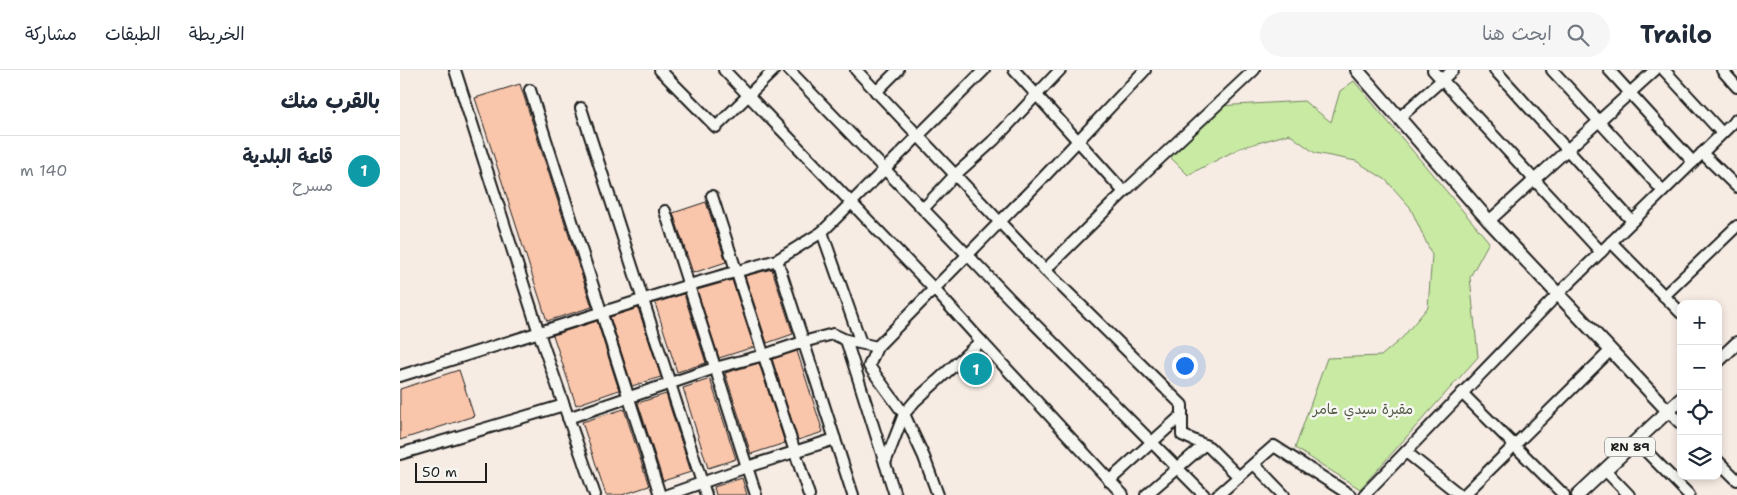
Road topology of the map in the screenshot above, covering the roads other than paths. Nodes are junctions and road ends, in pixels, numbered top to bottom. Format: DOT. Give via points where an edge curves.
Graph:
graph roads {
  1 [pos="455,70"];
  2 [pos="660,70"];
  3 [pos="724,70"];
  4 [pos="774,70"];
  5 [pos="788,70"];
  6 [pos="856,70"];
  7 [pos="898,70"];
  8 [pos="984,70"];
  9 [pos="1014,70"];
  10 [pos="1060,70"];
  11 [pos="1145,70"];
  12 [pos="1254,70"];
  13 [pos="1358,70"];
  14 [pos="1433,70"];
  15 [pos="1453,70"];
  16 [pos="1495,70"];
  17 [pos="1552,70"];
  18 [pos="1609,70"];
  19 [pos="1655,70"];
  20 [pos="1664,70"];
  21 [pos="1722,70"];
  22 [pos="1442,80"];
  23 [pos="1737,87"];
  24 [pos="530,90"];
  25 [pos="876,92"];
  26 [pos="1630,93"];
  27 [pos="1037,94"];
  28 [pos="749,96"];
  29 [pos="582,108"];
  30 [pos="1399,118"];
  31 [pos="1737,119"];
  32 [pos="1599,121"];
  33 [pos="1722,133"];
  34 [pos="918,136"];
  35 [pos="1078,140"];
  36 [pos="1567,149"];
  37 [pos="1702,153"];
  38 [pos="1692,162"];
  39 [pos="884,170"];
  40 [pos="955,175"];
  41 [pos="1534,180"];
  42 [pos="1737,188"];
  43 [pos="1663,191"];
  44 [pos="1124,192"];
  45 [pos="712,196"];
  46 [pos="851,203"];
  47 [pos="923,209"];
  48 [pos="665,211"];
  49 [pos="1489,221"];
  50 [pos="1632,221"];
  51 [pos="999,222"];
  52 [pos="1737,226"];
  53 [pos="822,232"];
  54 [pos="1611,242"];
  55 [pos="1601,252"];
  56 [pos="967,255"];
  57 [pos="777,260"];
  58 [pos="1045,270"];
  59 [pos="737,272"];
  60 [pos="689,285"];
  61 [pos="934,289"];
  62 [pos="1558,294"];
  63 [pos="1664,296"];
  64 [pos="643,300"];
  65 [pos="1677,309"];
  66 [pos="602,314"];
  67 [pos="539,333"];
  68 [pos="846,340"];
  69 [pos="981,341"];
  70 [pos="803,342"];
  71 [pos="861,343"];
  72 [pos="1737,343"];
  73 [pos="877,347"];
  74 [pos="1611,350"];
  75 [pos="1722,354"];
  76 [pos="764,355"];
  77 [pos="715,368"];
  78 [pos="400,376"];
  79 [pos="671,384"];
  80 [pos="1462,393"];
  81 [pos="628,398"];
  82 [pos="1677,403"];
  83 [pos="564,405"];
  84 [pos="1668,411"];
  85 [pos="904,414"];
  86 [pos="1182,415"];
  87 [pos="568,418"];
  88 [pos="1677,420"];
  89 [pos="835,439"];
  90 [pos="1636,441"];
  91 [pos="1152,442"];
  92 [pos="1204,444"];
  93 [pos="1514,445"];
  94 [pos="1406,452"];
  95 [pos="795,453"];
  96 [pos="400,454"];
  97 [pos="885,463"];
  98 [pos="1254,464"];
  99 [pos="1722,465"];
  100 [pos="747,467"];
  101 [pos="1177,468"];
  102 [pos="1604,470"];
  103 [pos="1239,477"];
  104 [pos="1737,480"];
  105 [pos="1109,481"];
  106 [pos="702,482"];
  107 [pos="595,495"];
  108 [pos="660,495"];
  109 [pos="666,495"];
  110 [pos="706,495"];
  111 [pos="756,495"];
  112 [pos="809,495"];
  113 [pos="852,495"];
  114 [pos="895,495"];
  115 [pos="938,495"];
  116 [pos="1123,495"];
  117 [pos="1146,495"];
  118 [pos="1204,495"];
  119 [pos="1218,495"];
  120 [pos="1284,495"];
  121 [pos="1350,495"];
  122 [pos="1364,495"];
  123 [pos="1460,495"];
  124 [pos="1464,495"];
  125 [pos="1564,495"];
  126 [pos="1578,495"];
  127 [pos="1629,495"];
  128 [pos="1689,495"];
  1 -- 67 [label="street"];
  2 -- 28 [label="street" via="716,127"];
  3 -- 28 [label="street"];
  4 -- 28 [label="street"];
  5 -- 39 [label="street"];
  6 -- 25 [label="street"];
  7 -- 25 [label="street"];
  8 -- 34 [label="street"];
  9 -- 27 [label="street"];
  10 -- 27 [label="street"];
  11 -- 35 [label="street"];
  12 -- 44 [label="street"];
  13 -- 30 [label="main road"];
  14 -- 22 [label="street"];
  15 -- 22 [label="street"];
  16 -- 36 [label="street"];
  17 -- 32 [label="street"];
  18 -- 26 [label="street"];
  19 -- 26 [label="street"];
  20 -- 33 [label="street"];
  21 -- 23 [label="street"];
  22 -- 30 [label="street"];
  22 -- 41 [label="street"];
  24 -- 66 [label="street"];
  25 -- 34 [label="street"];
  26 -- 32 [label="street"];
  26 -- 38 [label="street"];
  27 -- 35 [label="street"];
  27 -- 40 [label="street" via="994,140"];
  28 -- 46 [label="street"];
  29 -- 64 [label="street"];
  30 -- 49 [label="main road"];
  31 -- 33 [label="street"];
  32 -- 36 [label="street"];
  32 -- 43 [label="street"];
  33 -- 37 [label="street"];
  34 -- 39 [label="street"];
  34 -- 40 [label="street"];
  35 -- 44 [label="street"];
  35 -- 51 [label="street"];
  36 -- 41 [label="street"];
  36 -- 50 [label="street"];
  37 -- 38 [label="street"];
  37 -- 42 [label="street"];
  38 -- 43 [label="street"];
  39 -- 46 [label="street"];
  39 -- 47 [label="street"];
  40 -- 47 [label="street"];
  40 -- 51 [label="street"];
  41 -- 49 [label="street"];
  41 -- 55 [label="street"];
  43 -- 50 [label="street"];
  44 -- 58 [label="street"];
  45 -- 59 [label="street"];
  46 -- 53 [label="street"];
  46 -- 61 [label="street"];
  47 -- 56 [label="street"];
  48 -- 60 [label="street"];
  49 -- 62 [label="main road"];
  50 -- 54 [label="street"];
  51 -- 56 [label="street"];
  51 -- 58 [label="street"];
  52 -- 63 [label="street"];
  53 -- 57 [label="street"];
  53 -- 71 [label="street"];
  54 -- 55 [label="street"];
  54 -- 63 [label="street"];
  55 -- 62 [label="street"];
  56 -- 61 [label="street"];
  56 -- 91 [label="street"];
  57 -- 59 [label="street"];
  57 -- 70 [label="street"];
  58 -- 86 [label="street" via="1182,406"];
  59 -- 60 [label="street"];
  59 -- 76 [label="street"];
  60 -- 64 [label="street"];
  60 -- 77 [label="street"];
  61 -- 69 [label="street"];
  61 -- 73 [label="street"];
  62 -- 74 [label="main road"];
  62 -- 80 [label="street"];
  63 -- 65 [label="street"];
  64 -- 66 [label="street"];
  64 -- 79 [label="street"];
  66 -- 67 [label="street"];
  66 -- 81 [label="street"];
  67 -- 78 [label="street"];
  67 -- 83 [label="street"];
  68 -- 70 [label="street" via="833,334"];
  68 -- 71 [label="street"];
  68 -- 97 [label="street"];
  69 -- 85 [label="street" via="914,401"];
  69 -- 105 [label="street"];
  70 -- 76 [label="street"];
  70 -- 89 [label="street"];
  71 -- 73 [label="street"];
  72 -- 75 [label="main road"];
  73 -- 85 [label="street" via="868,366"];
  74 -- 84 [label="main road"];
  74 -- 93 [label="street"];
  76 -- 77 [label="street"];
  76 -- 95 [label="street"];
  77 -- 79 [label="street"];
  77 -- 100 [label="street"];
  79 -- 81 [label="street"];
  79 -- 106 [label="street"];
  80 -- 93 [label="street"];
  80 -- 94 [label="street"];
  81 -- 87 [label="street"];
  81 -- 108 [label="street"];
  82 -- 84 [label="main road, RN 89"];
  83 -- 87 [label="street"];
  83 -- 96 [label="street"];
  84 -- 88 [label="street"];
  84 -- 90 [label="main road, RN 89"];
  85 -- 97 [label="street"];
  85 -- 115 [label="street"];
  86 -- 91 [label="street"];
  86 -- 92 [label="street" via="1182,435"];
  87 -- 107 [label="street"];
  89 -- 95 [label="street"];
  89 -- 113 [label="street"];
  90 -- 102 [label="main road, RN 89"];
  90 -- 128 [label="street"];
  91 -- 101 [label="street"];
  91 -- 105 [label="street"];
  92 -- 101 [label="street"];
  92 -- 103 [label="street"];
  93 -- 124 [label="street"];
  93 -- 125 [label="street"];
  94 -- 122 [label="street"];
  94 -- 123 [label="street"];
  95 -- 100 [label="street"];
  95 -- 112 [label="street"];
  97 -- 114 [label="street"];
  98 -- 103 [label="street"];
  98 -- 120 [label="street"];
  98 -- 121 [label="street" via="1274,446"];
  99 -- 104 [label="street"];
  100 -- 106 [label="street"];
  100 -- 111 [label="street"];
  101 -- 117 [label="street"];
  101 -- 118 [label="street"];
  102 -- 126 [label="main road, RN 89"];
  102 -- 127 [label="street"];
  103 -- 119 [label="street"];
  105 -- 116 [label="street"];
  106 -- 109 [label="street"];
  106 -- 110 [label="street"];
}
